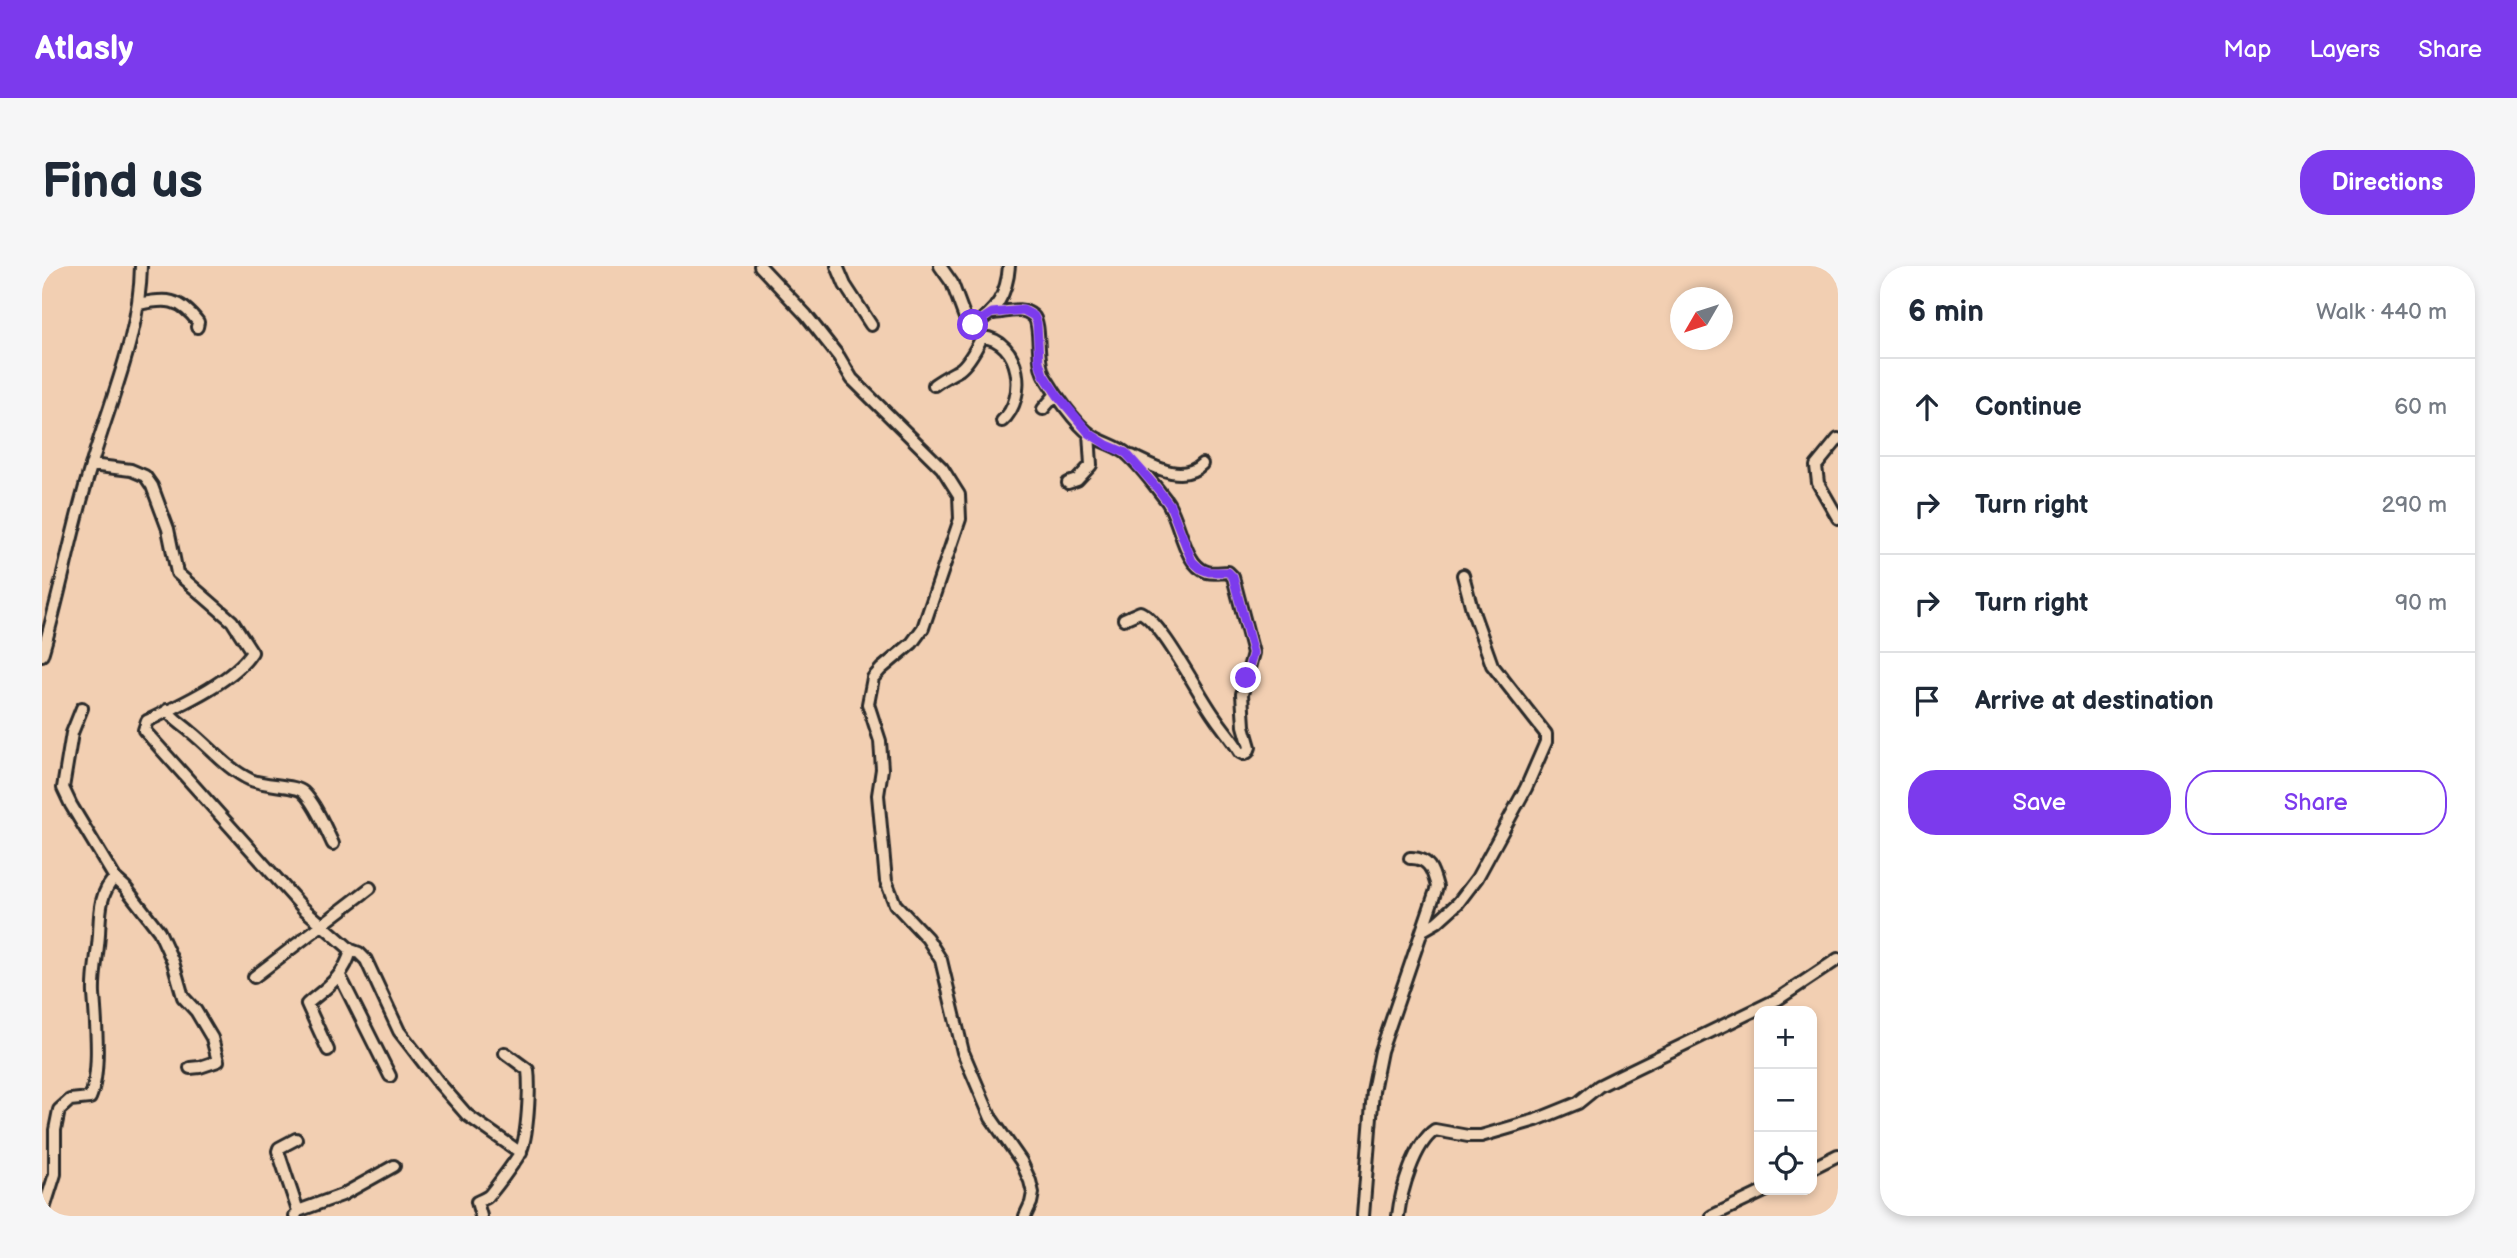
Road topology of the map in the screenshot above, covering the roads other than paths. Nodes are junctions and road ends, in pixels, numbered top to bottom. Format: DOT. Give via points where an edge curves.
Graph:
graph roads {
  1 [pos="141,266"];
  2 [pos="760,266"];
  3 [pos="837,266"];
  4 [pos="940,266"];
  5 [pos="1009,266"];
  6 [pos="139,304"];
  7 [pos="992,313"];
  8 [pos="871,325"];
  9 [pos="972,325"];
  10 [pos="197,327"];
  11 [pos="982,337"];
  12 [pos="934,385"];
  13 [pos="1056,394"];
  14 [pos="1043,409"];
  15 [pos="1002,421"];
  16 [pos="1089,433"];
  17 [pos="1838,439"];
  18 [pos="1126,453"];
  19 [pos="1202,464"];
  20 [pos="91,465"];
  21 [pos="1068,484"];
  22 [pos="1838,518"];
  23 [pos="1463,575"];
  24 [pos="1124,619"];
  25 [pos="42,655"];
  26 [pos="82,708"];
  27 [pos="167,710"];
  28 [pos="333,844"];
  29 [pos="1410,858"];
  30 [pos="115,878"];
  31 [pos="370,888"];
  32 [pos="321,926"];
  33 [pos="1423,930"];
  34 [pos="351,950"];
  35 [pos="1838,959"];
  36 [pos="340,976"];
  37 [pos="254,977"];
  38 [pos="328,1050"];
  39 [pos="505,1053"];
  40 [pos="190,1068"];
  41 [pos="390,1076"];
  42 [pos="296,1139"];
  43 [pos="520,1153"];
  44 [pos="1838,1155"];
  45 [pos="394,1166"];
  46 [pos="1817,1166"];
  47 [pos="1756,1195"];
  48 [pos="44,1197"];
  49 [pos="296,1213"];
  50 [pos="42,1215"];
  51 [pos="481,1216"];
  52 [pos="1025,1216"];
  53 [pos="1363,1216"];
  54 [pos="1398,1216"];
  55 [pos="1712,1216"];
  1 -- 6 [label="street"];
  2 -- 52 [label="street" via="806,314 852,379 942,468 960,495 960,519 923,628 873,678 868,704 880,741 878,795 887,888 941,960 963,1052 992,1118 1030,1181 1033,1193"];
  3 -- 8 [label="street"];
  4 -- 9 [label="street"];
  5 -- 7 [label="street" via="1001,299"];
  6 -- 10 [label="street" via="168,299 191,312"];
  6 -- 20 [label="street"];
  7 -- 9 [label="street"];
  7 -- 13 [label="street" via="1023,310 1034,316 1039,361"];
  9 -- 11 [label="street"];
  11 -- 12 [label="street" via="961,369"];
  11 -- 15 [label="street" via="1002,344 1020,382"];
  13 -- 14 [label="street"];
  13 -- 16 [label="street"];
  16 -- 18 [label="street"];
  16 -- 21 [label="street" via="1091,465"];
  17 -- 22 [label="street" via="1816,466 1818,483"];
  18 -- 19 [label="street" via="1175,473"];
  18 -- 24 [label="street" via="1170,505 1192,561 1201,569 1228,572 1233,577 1253,653 1242,694 1248,752 1240,752 1220,725 1149,616 1140,612"];
  20 -- 25 [label="street"];
  20 -- 27 [label="street" via="145,475 168,529 177,573 232,621 252,652 247,662 202,693"];
  23 -- 33 [label="street" via="1492,665 1546,734 1546,742 1478,878 1458,903"];
  26 -- 30 [label="street" via="72,733 63,788"];
  27 -- 28 [label="street" via="218,757 252,780 302,789"];
  27 -- 32 [label="street" via="147,721 144,730"];
  29 -- 33 [label="street" via="1429,865 1437,887"];
  30 -- 40 [label="street" via="159,931 183,997 212,1038 218,1061"];
  30 -- 48 [label="street" via="108,884 99,921 93,1090 90,1098 70,1100 59,1110 55,1174"];
  31 -- 32 [label="street"];
  32 -- 34 [label="street"];
  32 -- 37 [label="street"];
  33 -- 53 [label="street" via="1381,1051 1373,1091"];
  34 -- 36 [label="street"];
  34 -- 43 [label="street" via="366,960 399,1031 467,1115"];
  35 -- 54 [label="street" via="1778,999 1615,1078 1556,1114 1481,1136 1435,1130 1416,1156"];
  36 -- 38 [label="street" via="307,1004"];
  36 -- 41 [label="street"];
  39 -- 43 [label="street" via="528,1070 530,1081"];
  42 -- 49 [label="street" via="278,1151"];
  43 -- 51 [label="street" via="488,1197 477,1202"];
  44 -- 46 [label="street"];
  45 -- 49 [label="street" via="342,1195"];
  47 -- 55 [label="street"];
  48 -- 50 [label="street"];
}
